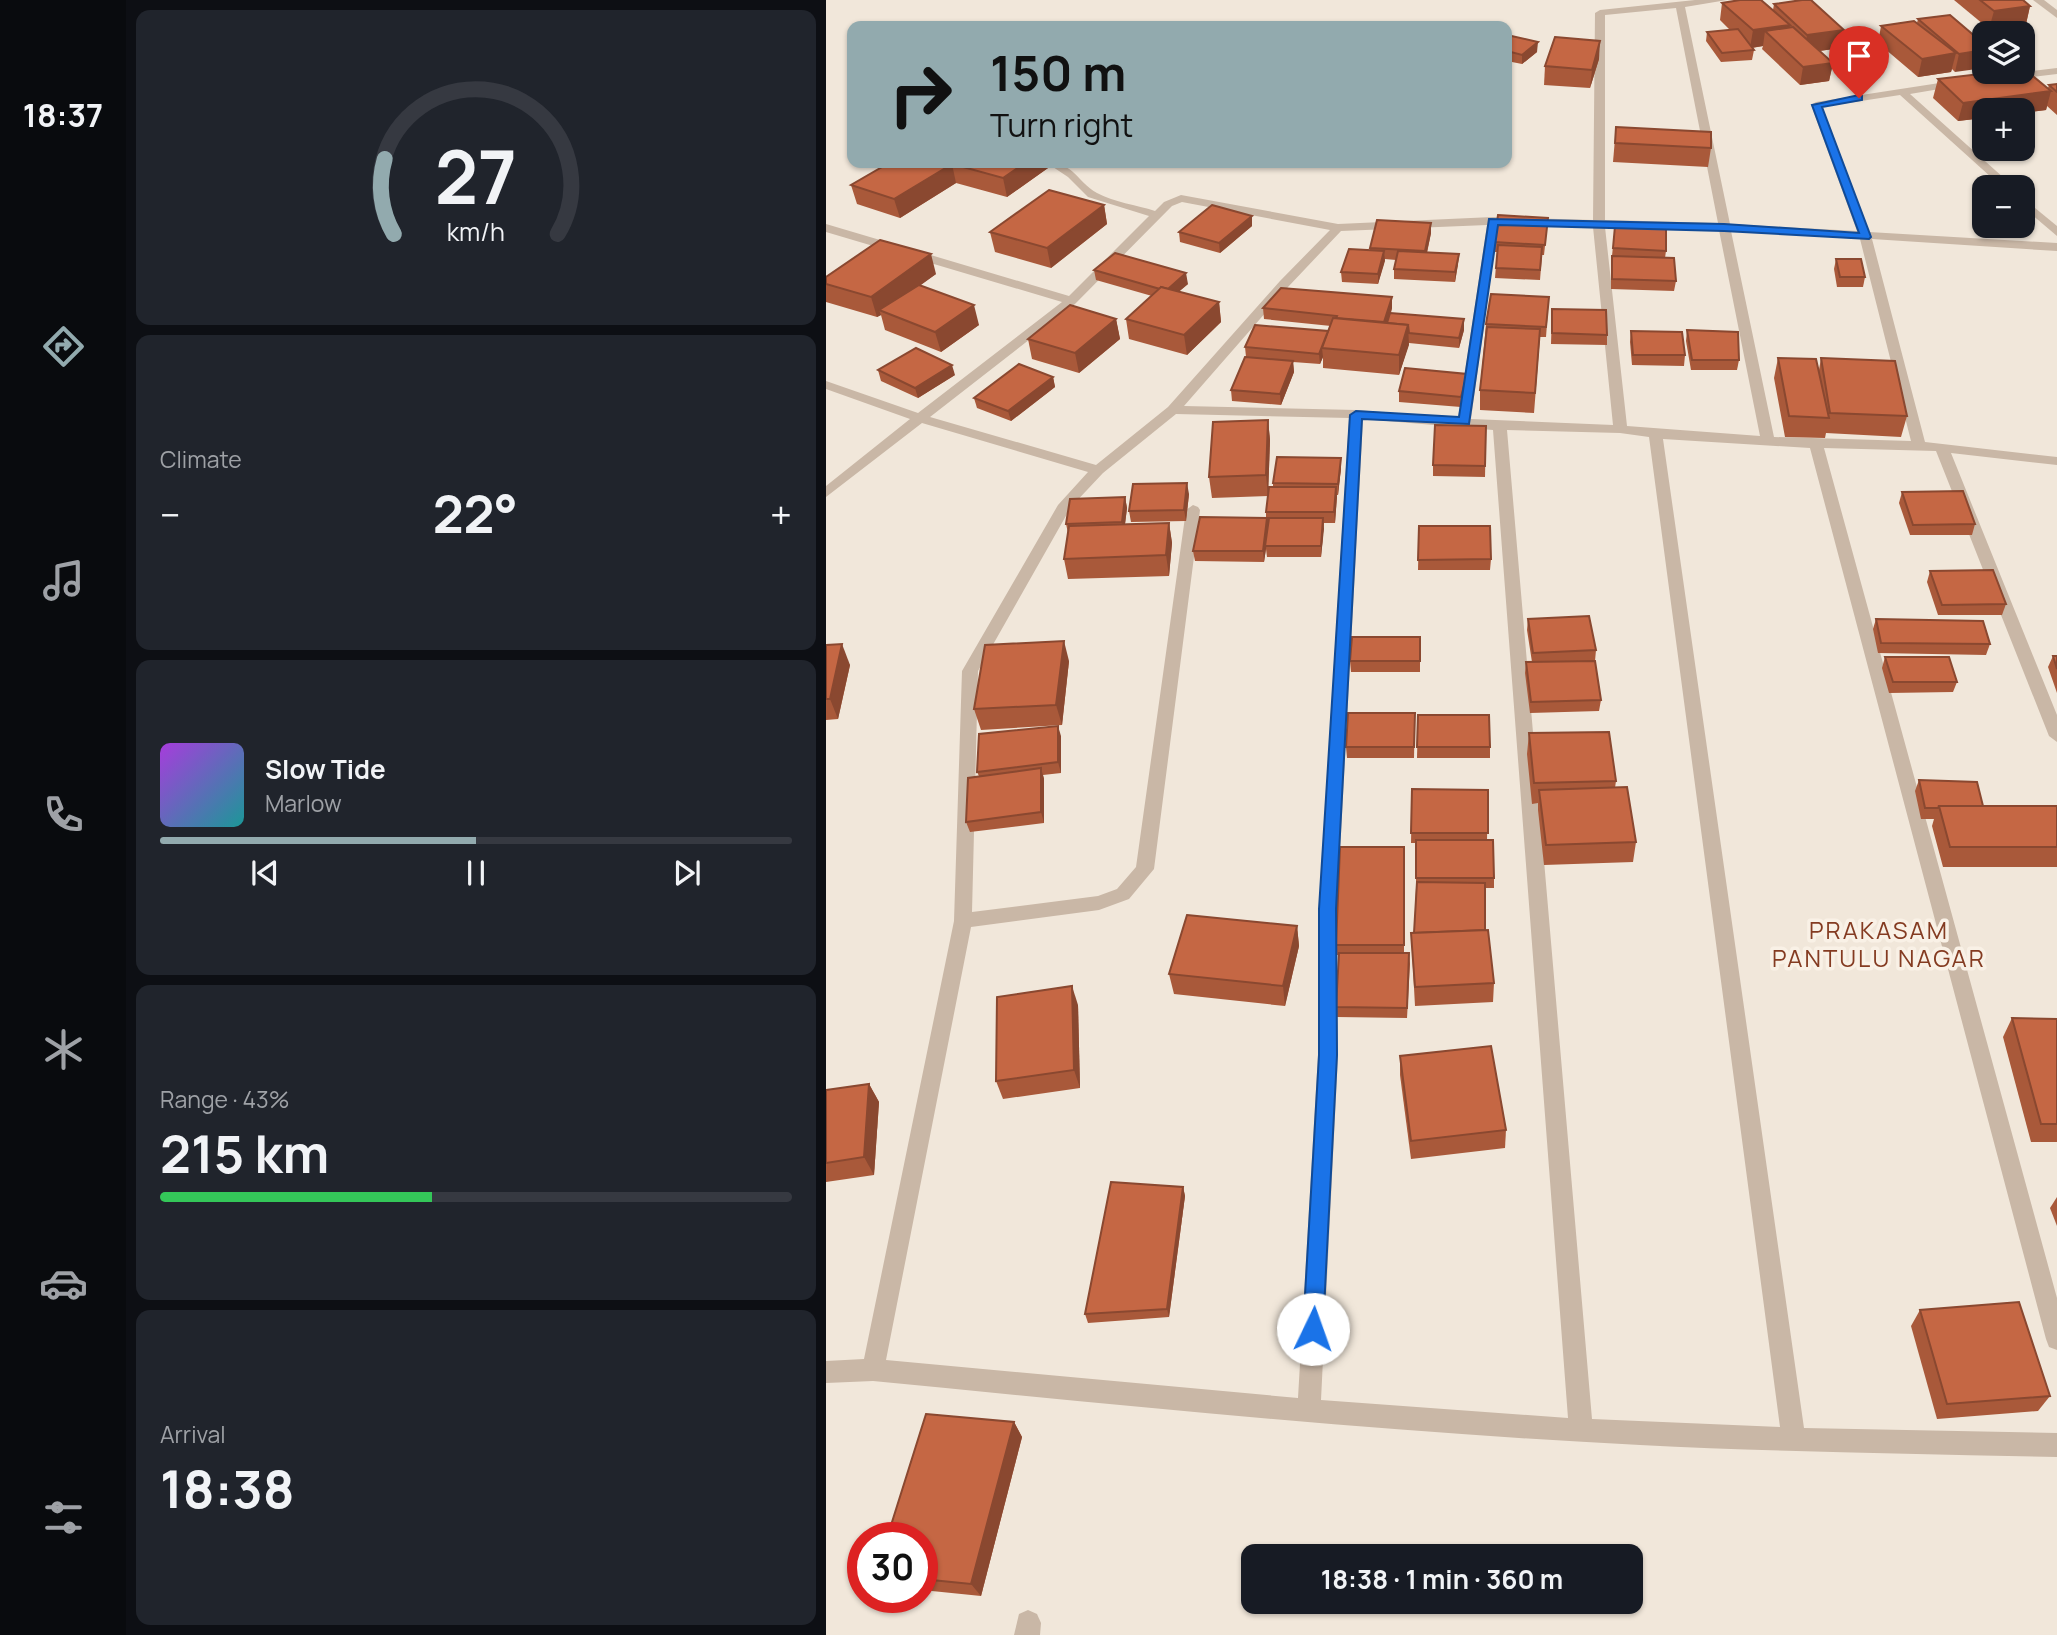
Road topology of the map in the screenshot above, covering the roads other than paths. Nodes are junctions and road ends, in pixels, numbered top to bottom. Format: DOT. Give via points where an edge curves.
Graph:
graph roads {
  1 [pos="1722,0"];
  2 [pos="2038,0"];
  3 [pos="1680,5"];
  4 [pos="2057,15"];
  5 [pos="2057,71"];
  6 [pos="2035,74"];
  7 [pos="1966,83"];
  8 [pos="1901,91"];
  9 [pos="1060,168"];
  10 [pos="1995,175"];
  11 [pos="2035,212"];
  12 [pos="1157,215"];
  13 [pos="1493,221"];
  14 [pos="1599,224"];
  15 [pos="826,228"];
  16 [pos="1338,228"];
  17 [pos="1724,228"];
  18 [pos="2057,232"];
  19 [pos="1866,237"];
  20 [pos="2057,247"];
  21 [pos="1072,301"];
  22 [pos="826,384"];
  23 [pos="1173,410"];
  24 [pos="1356,415"];
  25 [pos="920,418"];
  26 [pos="1464,421"];
  27 [pos="1500,426"];
  28 [pos="1620,429"];
  29 [pos="1655,434"];
  30 [pos="1767,439"];
  31 [pos="1815,444"];
  32 [pos="1919,445"];
  33 [pos="1942,448"];
  34 [pos="2057,461"];
  35 [pos="1098,470"];
  36 [pos="826,493"];
  37 [pos="1193,510"];
  38 [pos="2057,736"];
  39 [pos="963,921"];
  40 [pos="2057,1339"];
  41 [pos="873,1370"];
  42 [pos="826,1372"];
  43 [pos="1309,1411"];
  44 [pos="1581,1430"];
  45 [pos="1794,1441"];
  46 [pos="2057,1445"];
  1 -- 3 [label="street"];
  2 -- 4 [label="street"];
  3 -- 14 [label="street" via="1600,13"];
  3 -- 17 [label="street"];
  5 -- 6 [label="street"];
  7 -- 8 [label="street"];
  8 -- 10 [label="street"];
  8 -- 19 [label="street" via="1816,105"];
  9 -- 12 [label="street" via="1092,195"];
  11 -- 18 [label="street"];
  12 -- 16 [label="street" via="1181,198"];
  12 -- 21 [label="street"];
  13 -- 14 [label="street"];
  13 -- 16 [label="street"];
  13 -- 26 [label="street"];
  14 -- 17 [label="street"];
  14 -- 28 [label="street"];
  15 -- 21 [label="street"];
  16 -- 23 [label="street"];
  17 -- 19 [label="street"];
  17 -- 30 [label="street"];
  19 -- 20 [label="street"];
  19 -- 32 [label="street"];
  21 -- 25 [label="street"];
  22 -- 25 [label="street"];
  23 -- 24 [label="street"];
  23 -- 35 [label="street"];
  24 -- 26 [label="street"];
  24 -- 43 [label="street" via="1328,909 1328,1055"];
  25 -- 35 [label="street"];
  25 -- 36 [label="street"];
  26 -- 27 [label="street"];
  27 -- 28 [label="street"];
  27 -- 44 [label="street"];
  28 -- 29 [label="street"];
  29 -- 30 [label="street"];
  29 -- 45 [label="street"];
  30 -- 31 [label="street"];
  31 -- 32 [label="street"];
  31 -- 40 [label="street"];
  32 -- 33 [label="street"];
  33 -- 34 [label="street"];
  33 -- 38 [label="street"];
  35 -- 39 [label="street" via="1065,505 970,671"];
  37 -- 39 [label="street" via="1145,869 1123,894 1099,903"];
  39 -- 41 [label="street"];
  41 -- 42 [label="street"];
  41 -- 43 [label="street"];
  43 -- 44 [label="street"];
  44 -- 45 [label="street"];
  45 -- 46 [label="street"];
}
